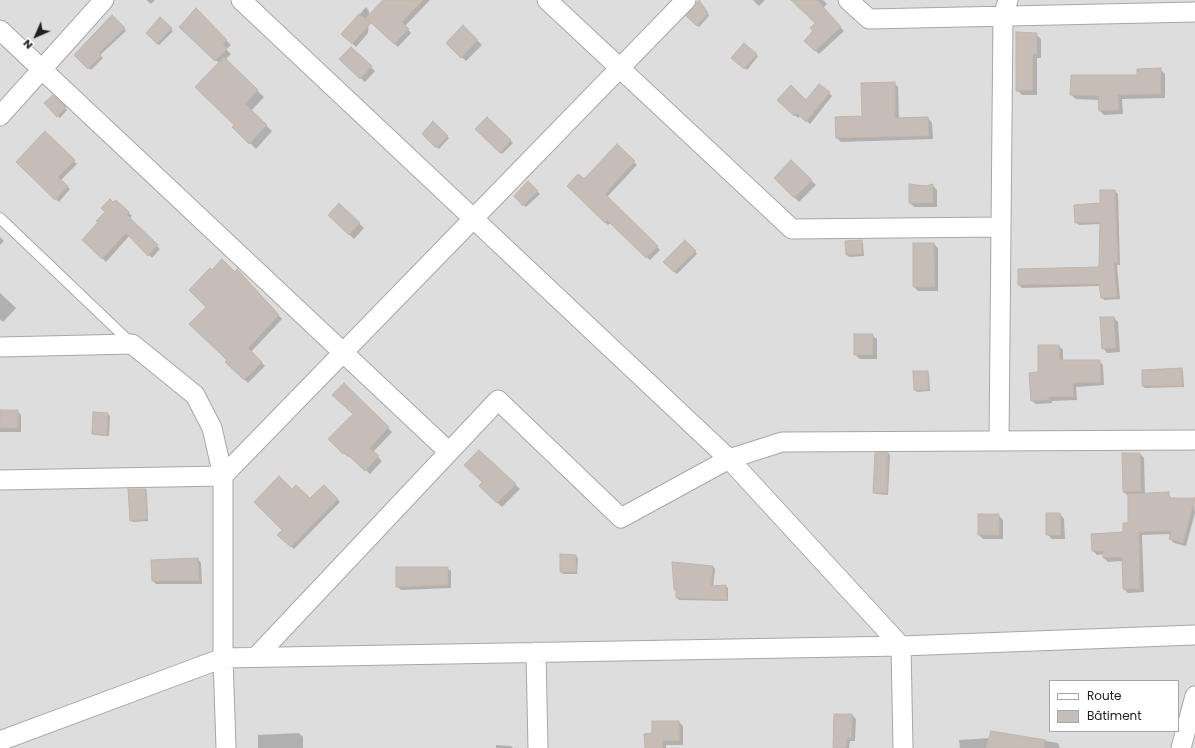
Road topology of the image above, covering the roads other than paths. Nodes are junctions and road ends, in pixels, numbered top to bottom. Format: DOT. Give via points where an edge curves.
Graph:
graph roads {
  1 [pos="104,0"];
  2 [pos="547,0"];
  3 [pos="686,0"];
  4 [pos="848,0"];
  5 [pos="244,1"];
  6 [pos="1006,8"];
  7 [pos="1195,12"];
  8 [pos="0,30"];
  9 [pos="620,68"];
  10 [pos="43,69"];
  11 [pos="0,116"];
  12 [pos="0,218"];
  13 [pos="473,219"];
  14 [pos="1001,226"];
  15 [pos="132,344"];
  16 [pos="0,348"];
  17 [pos="343,353"];
  18 [pos="1195,440"];
  19 [pos="999,441"];
  20 [pos="449,452"];
  21 [pos="729,459"];
  22 [pos="223,476"];
  23 [pos="0,480"];
  24 [pos="1195,635"];
  25 [pos="901,646"];
  26 [pos="536,652"];
  27 [pos="256,657"];
  28 [pos="223,658"];
  29 [pos="1195,696"];
  30 [pos="0,741"];
  31 [pos="226,748"];
  32 [pos="538,748"];
  33 [pos="903,748"];
  34 [pos="1181,748"];
  1 -- 10 [label="street"];
  2 -- 9 [label="street"];
  3 -- 9 [label="street"];
  4 -- 6 [label="street" via="869,19"];
  5 -- 13 [label="street"];
  6 -- 7 [label="street"];
  6 -- 14 [label="street"];
  8 -- 10 [label="street"];
  9 -- 13 [label="street"];
  9 -- 14 [label="street" via="792,229"];
  10 -- 11 [label="street"];
  10 -- 17 [label="street"];
  12 -- 15 [label="lane"];
  13 -- 17 [label="street"];
  13 -- 21 [label="street"];
  14 -- 19 [label="street"];
  15 -- 16 [label="street"];
  15 -- 22 [label="street" via="194,395 212,428"];
  17 -- 20 [label="street"];
  17 -- 22 [label="street"];
  18 -- 19 [label="street"];
  19 -- 21 [label="street" via="782,442"];
  20 -- 21 [label="street" via="498,400 621,518"];
  20 -- 27 [label="street"];
  21 -- 25 [label="street"];
  22 -- 23 [label="street"];
  22 -- 28 [label="street"];
  24 -- 25 [label="street"];
  25 -- 26 [label="street"];
  25 -- 33 [label="street"];
  26 -- 27 [label="street"];
  26 -- 32 [label="street"];
  27 -- 28 [label="street"];
  28 -- 30 [label="street"];
  28 -- 31 [label="street"];
  29 -- 34 [label="street"];
}
